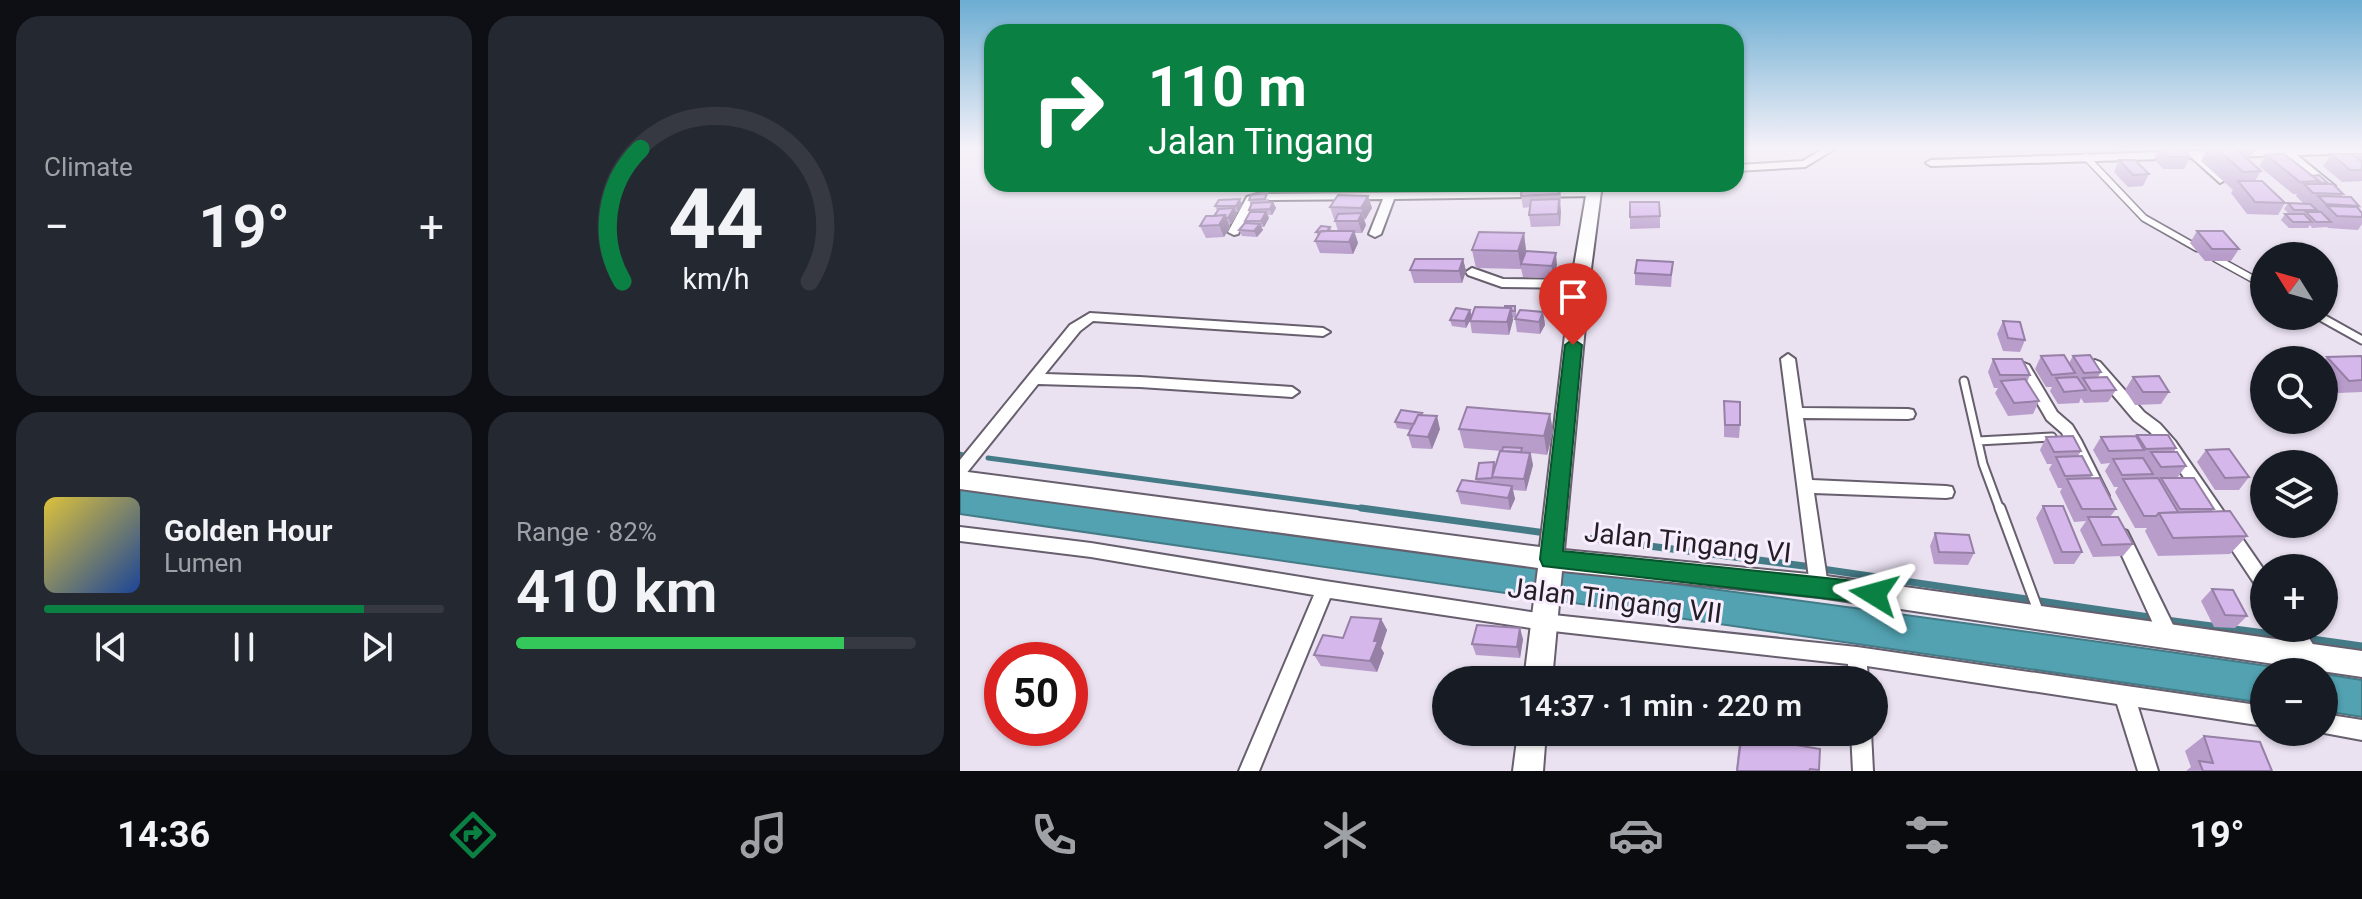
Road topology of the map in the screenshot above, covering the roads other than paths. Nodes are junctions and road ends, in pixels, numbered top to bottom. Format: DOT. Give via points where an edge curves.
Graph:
graph roads {
  1 [pos="2109,184"];
  2 [pos="2326,184"];
  3 [pos="1526,192"];
  4 [pos="1595,192"];
  5 [pos="2341,196"];
  6 [pos="1389,198"];
  7 [pos="1234,232"];
  8 [pos="1375,234"];
  9 [pos="1472,272"];
  10 [pos="2250,277"];
  11 [pos="1580,284"];
  12 [pos="2338,327"];
  13 [pos="1323,332"];
  14 [pos="2362,340"];
  15 [pos="1788,359"];
  16 [pos="2095,365"];
  17 [pos="2024,368"];
  18 [pos="1035,379"];
  19 [pos="1964,381"];
  20 [pos="1292,392"];
  21 [pos="1795,413"];
  22 [pos="1908,414"];
  23 [pos="2072,436"];
  24 [pos="1978,441"];
  25 [pos="960,471"];
  26 [pos="960,480"];
  27 [pos="1807,486"];
  28 [pos="1946,492"];
  29 [pos="960,534"];
  30 [pos="2250,563"];
  31 [pos="1550,564"];
  32 [pos="1819,586"];
  33 [pos="1325,589"];
  34 [pos="1545,610"];
  35 [pos="2041,619"];
  36 [pos="2169,637"];
  37 [pos="2302,642"];
  38 [pos="1857,656"];
  39 [pos="2311,656"];
  40 [pos="2362,664"];
  41 [pos="1539,666"];
  42 [pos="1857,666"];
  43 [pos="2124,695"];
  44 [pos="2250,714"];
  45 [pos="2338,726"];
  46 [pos="2362,730"];
  47 [pos="1531,746"];
  48 [pos="1862,746"];
  49 [pos="1249,771"];
  50 [pos="1528,771"];
  51 [pos="1863,771"];
  52 [pos="2148,771"];
  1 -- 10 [label="lane" via="2144,218"];
  2 -- 5 [label="street"];
  3 -- 6 [label="street"];
  4 -- 11 [label="main road"];
  6 -- 7 [label="street" via="1257,197"];
  6 -- 8 [label="street"];
  9 -- 11 [label="street" via="1502,283"];
  11 -- 31 [label="main road"];
  12 -- 14 [label="lane"];
  13 -- 18 [label="street" via="1090,317"];
  15 -- 21 [label="street"];
  16 -- 30 [label="street" via="2170,445"];
  17 -- 23 [label="street" via="2052,416"];
  18 -- 20 [label="street"];
  18 -- 25 [label="street"];
  19 -- 24 [label="lane"];
  21 -- 22 [label="street"];
  21 -- 27 [label="street"];
  23 -- 24 [label="lane"];
  23 -- 36 [label="street"];
  24 -- 35 [label="lane"];
  26 -- 31 [label="main road, Jalan Tingang VI"];
  27 -- 28 [label="street"];
  27 -- 32 [label="street"];
  29 -- 33 [label="street, Jalan Tingang VII"];
  31 -- 32 [label="main road, Jalan Tingang VI"];
  31 -- 34 [label="main road"];
  32 -- 35 [label="main road, Jalan Tingang VI"];
  33 -- 34 [label="street, Jalan Tingang VII"];
  33 -- 49 [label="street"];
  34 -- 38 [label="street, Jalan Tingang VII"];
  34 -- 41 [label="main road"];
  35 -- 36 [label="main road, Jalan Tingang VI"];
  36 -- 39 [label="main road, Jalan Tingang VI"];
  37 -- 39 [label="street"];
  38 -- 42 [label="street"];
  38 -- 43 [label="street, Jalan Tingang VII"];
  39 -- 40 [label="main road, Jalan Tingang VI"];
  43 -- 44 [label="street, Jalan Tingang VII"];
  43 -- 52 [label="street"];
  45 -- 46 [label="street"];
  47 -- 50 [label="main road"];
  48 -- 51 [label="street"];
}
